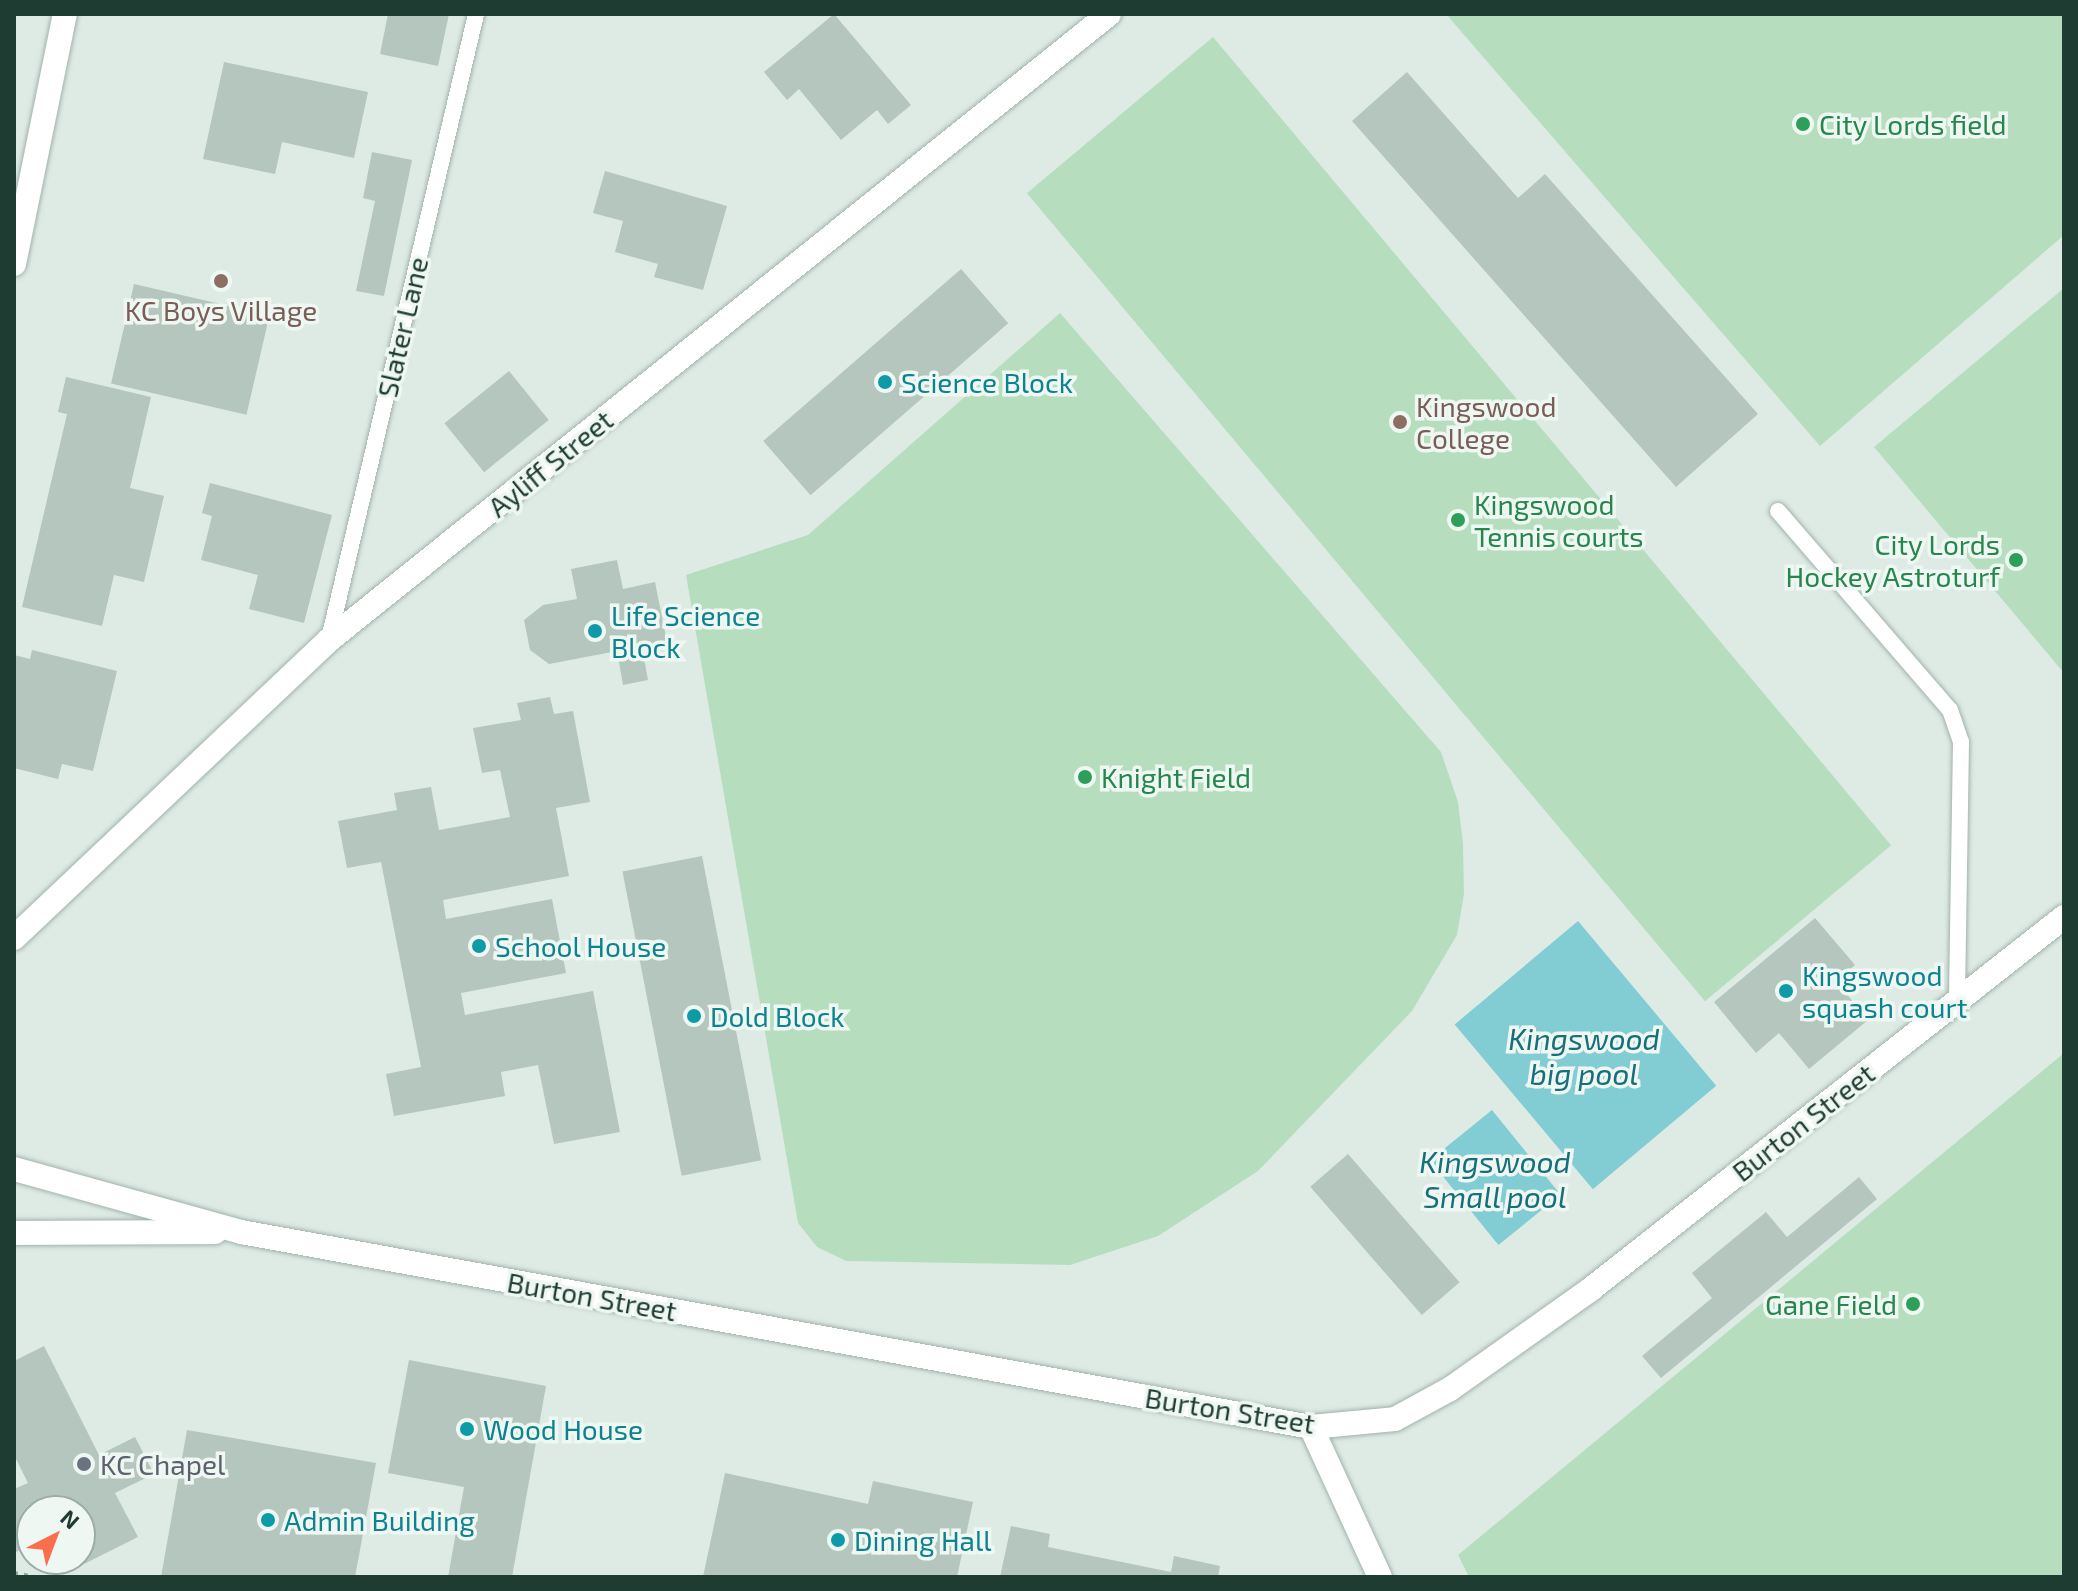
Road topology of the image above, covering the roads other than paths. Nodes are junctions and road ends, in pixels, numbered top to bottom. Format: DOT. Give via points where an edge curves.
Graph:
graph roads {
  1 [pos="65,14"];
  2 [pos="476,14"];
  3 [pos="1109,14"];
  4 [pos="14,264"];
  5 [pos="1778,511"];
  6 [pos="329,640"];
  7 [pos="2064,917"];
  8 [pos="14,938"];
  9 [pos="1957,1000"];
  10 [pos="14,1169"];
  11 [pos="241,1232"];
  12 [pos="14,1233"];
  13 [pos="1311,1427"];
  14 [pos="1380,1577"];
  1 -- 4 [label="street"];
  2 -- 6 [label="lane, Slater Lane"];
  3 -- 6 [label="street, Ayliff Street"];
  5 -- 9 [label="lane" via="1950,710 1961,742"];
  6 -- 8 [label="street, Ayliff Street"];
  7 -- 9 [label="street, Burton Street"];
  9 -- 13 [label="street, Burton Street" via="1591,1289 1450,1389 1395,1419"];
  10 -- 11 [label="street, Burton Street"];
  11 -- 12 [label="street, Burton Street"];
  11 -- 13 [label="street, Burton Street"];
  13 -- 14 [label="street"];
}
